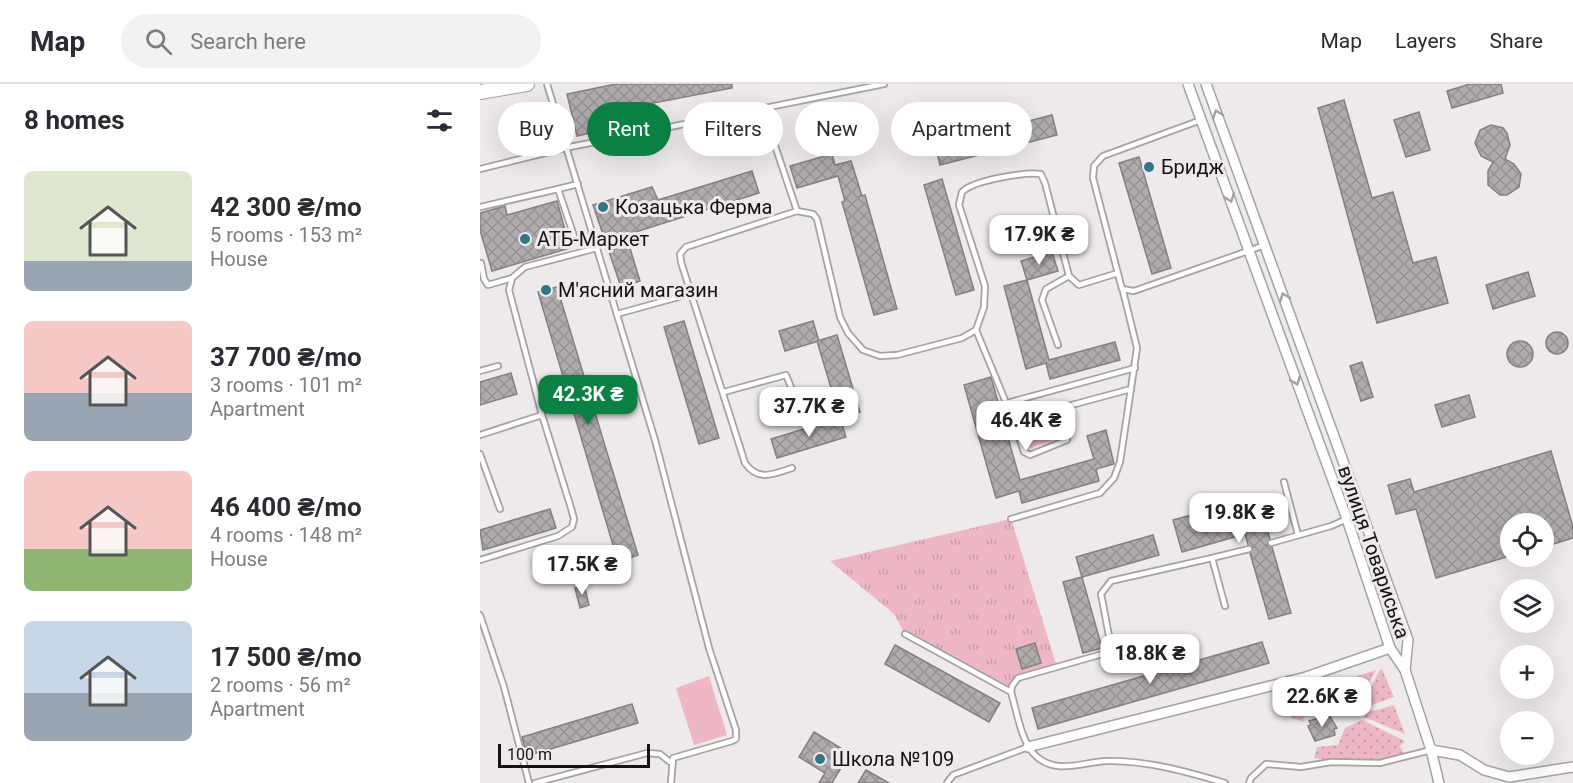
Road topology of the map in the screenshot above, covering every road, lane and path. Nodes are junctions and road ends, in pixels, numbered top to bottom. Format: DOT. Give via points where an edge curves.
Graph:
graph roads {
  1 [pos="527,84"];
  2 [pos="547,84"];
  3 [pos="884,84"];
  4 [pos="1188,84"];
  5 [pos="1206,84"];
  6 [pos="480,92"];
  7 [pos="552,102"];
  8 [pos="783,106"];
  9 [pos="1201,120"];
  10 [pos="683,125"];
  11 [pos="1224,133"];
  12 [pos="1208,139"];
  13 [pos="575,146"];
  14 [pos="533,156"];
  15 [pos="569,156"];
  16 [pos="778,156"];
  17 [pos="480,169"];
  18 [pos="578,184"];
  19 [pos="558,189"];
  20 [pos="480,207"];
  21 [pos="797,211"];
  22 [pos="594,236"];
  23 [pos="1265,245"];
  24 [pos="597,248"];
  25 [pos="1249,251"];
  26 [pos="480,257"];
  27 [pos="481,264"];
  28 [pos="1118,273"];
  29 [pos="1068,276"];
  30 [pos="512,278"];
  31 [pos="1124,291"];
  32 [pos="693,293"];
  33 [pos="617,314"];
  34 [pos="976,330"];
  35 [pos="1058,345"];
  36 [pos="498,366"];
  37 [pos="1136,368"];
  38 [pos="480,371"];
  39 [pos="1131,389"];
  40 [pos="724,392"];
  41 [pos="1007,403"];
  42 [pos="798,404"];
  43 [pos="1064,407"];
  44 [pos="542,415"];
  45 [pos="1014,422"];
  46 [pos="480,435"];
  47 [pos="480,454"];
  48 [pos="792,468"];
  49 [pos="1284,483"];
  50 [pos="500,509"];
  51 [pos="1011,519"];
  52 [pos="1347,519"];
  53 [pos="1298,535"];
  54 [pos="1271,543"];
  55 [pos="1249,549"];
  56 [pos="1212,558"];
  57 [pos="480,560"];
  58 [pos="1225,606"];
  59 [pos="480,615"];
  60 [pos="486,633"];
  61 [pos="480,634"];
  62 [pos="905,634"];
  63 [pos="1390,648"];
  64 [pos="1405,670"];
  65 [pos="1011,692"];
  66 [pos="1028,747"];
  67 [pos="1431,750"];
  68 [pos="670,762"];
  69 [pos="1573,767"];
  70 [pos="1248,782"];
  71 [pos="530,783"];
  72 [pos="534,783"];
  73 [pos="671,783"];
  74 [pos="946,783"];
  75 [pos="1225,783"];
  76 [pos="1439,783"];
  1 -- 6 [label="street"];
  2 -- 7 [label="lane"];
  3 -- 8 [label="lane"];
  4 -- 9 [label="street, вулиця Товариська"];
  11 -- 5 [label="street, вулиця Товариська, one-way"];
  9 -- 12 [label="street, вулиця Товариська"];
  9 -- 28 [label="lane" via="1097,161 1093,178"];
  10 -- 13 [label="lane"];
  11 -- 12 [label="street"];
  11 -- 23 [label="street, вулиця Товариська"];
  12 -- 25 [label="street, вулиця Товариська, one-way"];
  14 -- 17 [label="lane"];
  15 -- 18 [label="lane"];
  16 -- 21 [label="lane"];
  18 -- 19 [label="lane"];
  18 -- 22 [label="lane"];
  19 -- 20 [label="lane"];
  19 -- 22 [label="lane" via="575,239"];
  21 -- 32 [label="lane" via="683,249 681,262"];
  21 -- 34 [label="lane" via="810,212 817,219 840,318 863,350 880,356 897,355 962,338"];
  22 -- 24 [label="lane"];
  23 -- 25 [label="lane"];
  64 -- 23 [label="street, вулиця Товариська, one-way" via="1407,640"];
  24 -- 30 [label="lane" via="525,267"];
  24 -- 33 [label="lane"];
  25 -- 31 [label="lane" via="1134,291"];
  25 -- 52 [label="street, вулиця Товариська, one-way"];
  26 -- 27 [label="lane"];
  27 -- 30 [label="lane" via="488,285"];
  28 -- 29 [label="lane" via="1079,285"];
  28 -- 31 [label="lane"];
  29 -- 34 [label="lane" via="1041,174 1023,174 966,188 959,205 986,297"];
  29 -- 35 [label="lane" via="1046,289 1042,300"];
  30 -- 44 [label="lane" via="509,290"];
  31 -- 37 [label="lane" via="1137,348"];
  32 -- 33 [label="lane"];
  32 -- 40 [label="lane"];
  33 -- 68 [label="lane" via="655,440 705,636 736,730 736,739 732,741"];
  34 -- 41 [label="lane"];
  36 -- 38 [label="lane"];
  37 -- 39 [label="lane"];
  37 -- 41 [label="lane"];
  39 -- 43 [label="lane"];
  39 -- 51 [label="lane" via="1120,462 1106,489"];
  40 -- 42 [label="lane" via="786,375"];
  40 -- 48 [label="lane" via="745,463 752,472 763,476"];
  41 -- 45 [label="lane"];
  43 -- 45 [label="lane"];
  43 -- 45 [label="lane" via="1067,440 1030,455 1023,450"];
  44 -- 46 [label="lane"];
  44 -- 57 [label="lane" via="574,519 572,527 558,536"];
  47 -- 50 [label="lane"];
  49 -- 53 [label="lane"];
  52 -- 53 [label="lane"];
  52 -- 63 [label="street, вулиця Товариська"];
  53 -- 54 [label="lane"];
  55 -- 56 [label="lane"];
  56 -- 58 [label="lane"];
  56 -- 65 [label="lane" via="1108,583 1101,594 1110,641 1106,653 1018,678"];
  59 -- 60 [label="lane"];
  60 -- 61 [label="lane"];
  60 -- 71 [label="lane"];
  62 -- 65 [label="lane"];
  63 -- 64 [label="street, вулиця Товариська"];
  63 -- 66 [label="street" via="1306,677"];
  64 -- 67 [label="street"];
  65 -- 66 [label="lane"];
  66 -- 74 [label="lane" via="953,775"];
  66 -- 75 [label="lane" via="1036,757 1056,766 1129,763"];
  67 -- 69 [label="street" via="1460,755 1484,770 1509,777"];
  67 -- 70 [label="lane" via="1380,763 1331,762 1301,767 1266,764"];
  67 -- 76 [label="street"];
  68 -- 72 [label="lane" via="660,754 647,753"];
  68 -- 73 [label="lane"];
}
